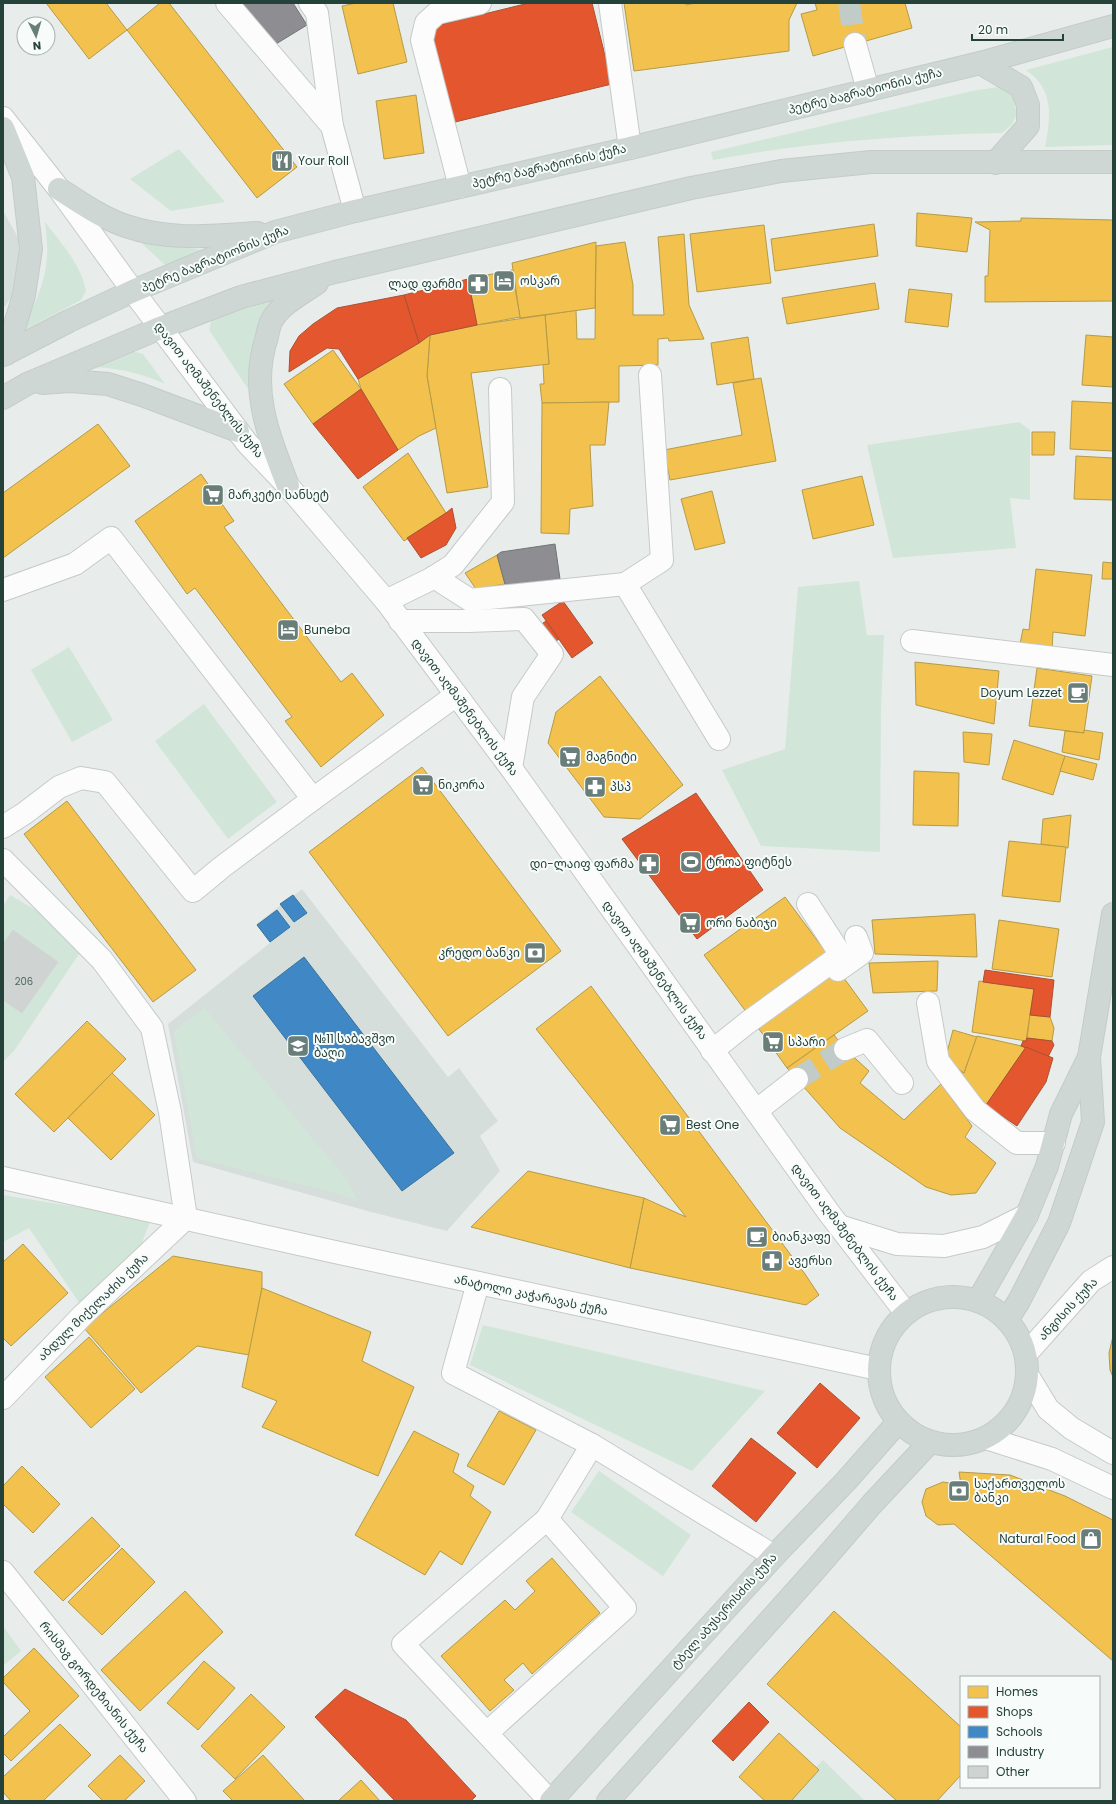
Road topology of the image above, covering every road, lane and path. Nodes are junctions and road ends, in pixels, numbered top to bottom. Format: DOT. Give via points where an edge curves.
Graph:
graph roads {
  1 [pos="227,3"];
  2 [pos="310,3"];
  3 [pos="480,3"];
  4 [pos="610,3"];
  5 [pos="1113,26"];
  6 [pos="855,44"];
  7 [pos="980,63"];
  8 [pos="868,90"];
  9 [pos="3,118"];
  10 [pos="332,126"];
  11 [pos="3,128"];
  12 [pos="630,148"];
  13 [pos="1113,162"];
  14 [pos="995,163"];
  15 [pos="460,187"];
  16 [pos="59,189"];
  17 [pos="355,211"];
  18 [pos="275,232"];
  19 [pos="335,272"];
  20 [pos="133,291"];
  21 [pos="160,328"];
  22 [pos="4,354"];
  23 [pos="650,375"];
  24 [pos="27,384"];
  25 [pos="500,389"];
  26 [pos="3,398"];
  27 [pos="238,431"];
  28 [pos="288,486"];
  29 [pos="434,577"];
  30 [pos="625,584"];
  31 [pos="3,590"];
  32 [pos="386,601"];
  33 [pos="400,621"];
  34 [pos="912,641"];
  35 [pos="1113,665"];
  36 [pos="456,696"];
  37 [pos="719,739"];
  38 [pos="511,768"];
  39 [pos="313,799"];
  40 [pos="3,827"];
  41 [pos="3,860"];
  42 [pos="808,904"];
  43 [pos="1113,914"];
  44 [pos="856,937"];
  45 [pos="838,970"];
  46 [pos="928,1003"];
  47 [pos="755,1024"];
  48 [pos="845,1049"];
  49 [pos="715,1055"];
  50 [pos="1089,1057"];
  51 [pos="797,1079"];
  52 [pos="902,1083"];
  53 [pos="756,1111"];
  54 [pos="1054,1143"];
  55 [pos="3,1178"];
  56 [pos="1027,1215"];
  57 [pos="186,1218"];
  58 [pos="839,1226"];
  59 [pos="1113,1267"];
  60 [pos="478,1283"];
  61 [pos="978,1301"];
  62 [pos="906,1313"];
  63 [pos="1007,1320"];
  64 [pos="1026,1354"];
  65 [pos="878,1369"];
  66 [pos="1028,1376"];
  67 [pos="3,1398"];
  68 [pos="898,1422"];
  69 [pos="986,1438"];
  70 [pos="930,1442"];
  71 [pos="592,1445"];
  72 [pos="1113,1453"];
  73 [pos="1113,1488"];
  74 [pos="547,1519"];
  75 [pos="774,1556"];
  76 [pos="3,1572"];
  77 [pos="486,1733"];
  78 [pos="186,1801"];
  79 [pos="550,1801"];
  80 [pos="608,1801"];
  1 -- 10 [label="street"];
  2 -- 10 [label="street" via="317,13"];
  3 -- 15 [label="street" via="437,13 426,23 422,40"];
  4 -- 12 [label="street"];
  5 -- 7 [label="main road, პეტრე ბაგრატიონის ქუჩა"];
  6 -- 8 [label="street"];
  7 -- 8 [label="main road, პეტრე ბაგრატიონის ქუჩა"];
  7 -- 14 [label="main road" via="1021,87 1028,105 1028,126"];
  8 -- 12 [label="main road, პეტრე ბაგრატიონის ქუჩა"];
  9 -- 16 [label="street, დავით აღმაშენებლის ქუჩა"];
  10 -- 17 [label="street"];
  11 -- 22 [label="main road" via="23,177 31,250 24,295"];
  12 -- 15 [label="main road, პეტრე ბაგრატიონის ქუჩა"];
  13 -- 14 [label="main road"];
  14 -- 19 [label="main road" via="871,162 781,171 691,188"];
  15 -- 17 [label="main road, პეტრე ბაგრატიონის ქუჩა"];
  16 -- 18 [label="main road" via="96,213 126,226 156,234 194,237"];
  16 -- 20 [label="street, დავით აღმაშენებლის ქუჩა"];
  17 -- 18 [label="main road, პეტრე ბაგრატიონის ქუჩა"];
  18 -- 20 [label="main road, პეტრე ბაგრატიონის ქუჩა"];
  19 -- 21 [label="main road" via="242,297"];
  19 -- 28 [label="main road" via="290,301 272,320 261,355 259,382 267,430"];
  20 -- 21 [label="street, დავით აღმაშენებლის ქუჩა"];
  20 -- 22 [label="main road, პეტრე ბაგრატიონის ქუჩა"];
  21 -- 24 [label="main road"];
  21 -- 27 [label="street, დავით აღმაშენებლის ქუჩა"];
  23 -- 30 [label="street" via="662,560"];
  24 -- 26 [label="main road"];
  24 -- 27 [label="main road" via="70,381 108,384"];
  25 -- 29 [label="street" via="503,502 453,565"];
  27 -- 28 [label="street, დავით აღმაშენებლის ქუჩა"];
  28 -- 32 [label="street, დავით აღმაშენებლის ქუჩა"];
  29 -- 30 [label="street" via="470,600"];
  29 -- 32 [label="street"];
  30 -- 37 [label="street"];
  31 -- 39 [label="street" via="75,564 111,538"];
  32 -- 33 [label="street, დავით აღმაშენებლის ქუჩა"];
  33 -- 36 [label="street, დავით აღმაშენებლის ქუჩა"];
  33 -- 38 [label="street" via="524,619 552,654 523,697"];
  34 -- 35 [label="street"];
  36 -- 38 [label="street, დავით აღმაშენებლის ქუჩა"];
  36 -- 39 [label="street"];
  38 -- 49 [label="street, დავით აღმაშენებლის ქუჩა"];
  39 -- 40 [label="street" via="193,891 105,782 81,778 59,787"];
  41 -- 57 [label="street" via="102,960 152,1028 170,1112"];
  42 -- 49 [label="street" via="841,955 746,1023"];
  43 -- 50 [label="main road"];
  44 -- 45 [label="street" via="862,953"];
  46 -- 54 [label="street" via="938,1061 976,1110 1017,1143"];
  47 -- 49 [label="street"];
  48 -- 52 [label="street" via="867,1040"];
  49 -- 53 [label="street, დავით აღმაშენებლის ქუჩა"];
  50 -- 54 [label="main road" via="1062,1114"];
  50 -- 63 [label="main road" via="1093,1122 1059,1223"];
  51 -- 53 [label="street"];
  53 -- 58 [label="street, დავით აღმაშენებლის ქუჩა"];
  54 -- 56 [label="main road"];
  55 -- 57 [label="street, ანატოლი კაჭარავას ქუჩა"];
  56 -- 58 [label="street" via="983,1237 944,1246 897,1244"];
  56 -- 61 [label="main road"];
  57 -- 60 [label="street, ანატოლი კაჭარავას ქუჩა"];
  57 -- 67 [label="street, აბდულ მიქელაძის ქუჩა" via="82,1315"];
  58 -- 62 [label="street, დავით აღმაშენებლის ქუჩა"];
  59 -- 64 [label="street, ანგისის ქუჩა" via="1091,1281"];
  60 -- 65 [label="street, ანატოლი კაჭარავას ქუჩა"];
  60 -- 71 [label="street" via="453,1373"];
  61 -- 62 [label="main road" via="953,1297 934,1300"];
  61 -- 63 [label="main road" via="994,1308"];
  62 -- 65 [label="main road" via="888,1334 881,1351"];
  63 -- 64 [label="main road" via="1019,1336"];
  64 -- 66 [label="main road"];
  65 -- 68 [label="main road" via="883,1397"];
  66 -- 69 [label="main road" via="1024,1395 1008,1422"];
  66 -- 72 [label="street" via="1048,1409 1071,1428"];
  68 -- 70 [label="main road" via="913,1434"];
  68 -- 75 [label="main road, ტბელ აბუსერისძის ქუჩა"];
  69 -- 70 [label="main road" via="968,1444 949,1446"];
  69 -- 73 [label="street" via="1052,1459"];
  70 -- 80 [label="main road"];
  71 -- 74 [label="street"];
  71 -- 75 [label="street"];
  74 -- 77 [label="street" via="625,1608"];
  74 -- 77 [label="street" via="403,1644"];
  75 -- 79 [label="main road, ტბელ აბუსერისძის ქუჩა"];
  76 -- 78 [label="street, რისმაგ გორდეზიანის ქუჩა"];
  77 -- 79 [label="street"];
}
